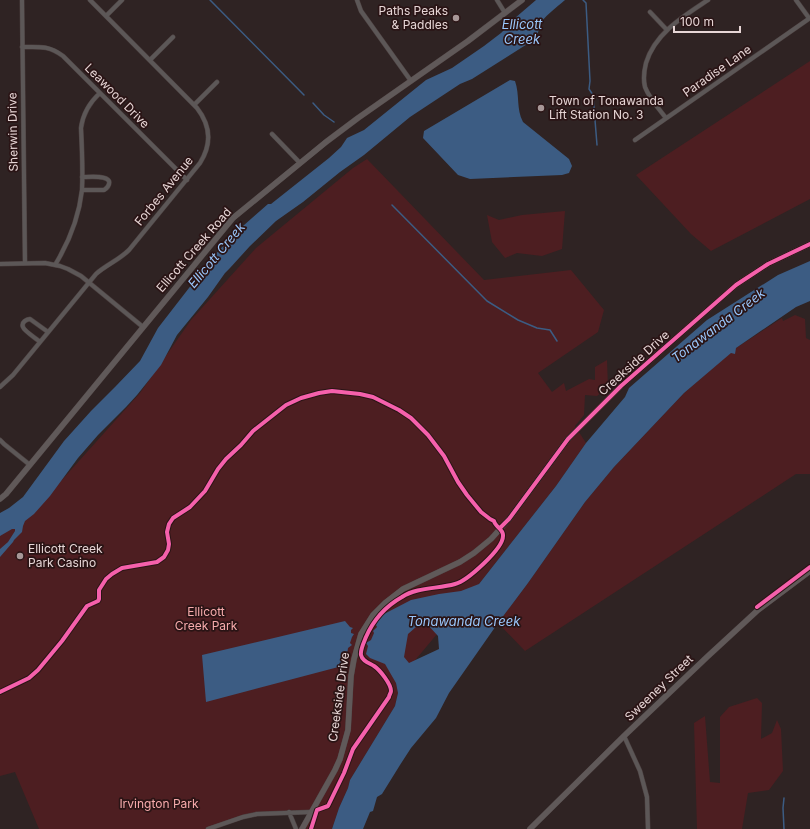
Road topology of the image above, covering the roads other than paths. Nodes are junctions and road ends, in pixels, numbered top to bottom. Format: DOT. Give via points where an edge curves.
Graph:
graph roads {
  1 [pos="22,0"];
  2 [pos="90,0"];
  3 [pos="122,0"];
  4 [pos="357,0"];
  5 [pos="497,0"];
  6 [pos="522,0"];
  7 [pos="708,0"];
  8 [pos="796,0"];
  9 [pos="650,12"];
  10 [pos="506,13"];
  11 [pos="106,16"];
  12 [pos="810,18"];
  13 [pos="667,30"];
  14 [pos="173,37"];
  15 [pos="22,47"];
  16 [pos="150,60"];
  17 [pos="411,81"];
  18 [pos="217,82"];
  19 [pos="100,94"];
  20 [pos="194,105"];
  21 [pos="666,118"];
  22 [pos="272,134"];
  23 [pos="635,140"];
  24 [pos="300,163"];
  25 [pos="82,177"];
  26 [pos="186,180"];
  27 [pos="82,190"];
  28 [pos="810,244"];
  29 [pos="24,263"];
  30 [pos="0,264"];
  31 [pos="55,265"];
  32 [pos="89,282"];
  33 [pos="143,327"];
  34 [pos="48,332"];
  35 [pos="40,342"];
  36 [pos="0,387"];
  37 [pos="0,440"];
  38 [pos="30,465"];
  39 [pos="0,499"];
  40 [pos="810,571"];
  41 [pos="624,736"];
  42 [pos="289,812"];
  43 [pos="311,812"];
  44 [pos="208,829"];
  45 [pos="296,829"];
  46 [pos="302,829"];
  47 [pos="530,829"];
  48 [pos="648,829"];
  1 -- 15 [label="street, Sherwin Drive"];
  2 -- 11 [label="street, Forbes Avenue"];
  3 -- 11 [label="street"];
  4 -- 17 [label="street" via="361,11"];
  5 -- 10 [label="street"];
  6 -- 10 [label="street, Ellicott Creek Road"];
  7 -- 13 [label="street"];
  8 -- 12 [label="street"];
  9 -- 13 [label="street"];
  10 -- 17 [label="street, Ellicott Creek Road"];
  11 -- 16 [label="street, Forbes Avenue"];
  12 -- 21 [label="street, Paradise Lane"];
  13 -- 21 [label="street" via="650,53 644,76 648,93"];
  14 -- 16 [label="street"];
  15 -- 19 [label="street, Leawood Drive" via="40,47 58,52"];
  15 -- 29 [label="street, Sherwin Drive"];
  16 -- 20 [label="street, Forbes Avenue"];
  17 -- 24 [label="street, Ellicott Creek Road"];
  18 -- 20 [label="street"];
  19 -- 25 [label="street" via="89,105 82,120"];
  19 -- 26 [label="street, Leawood Drive"];
  20 -- 26 [label="street, Forbes Avenue" via="205,120 208,146 204,158"];
  21 -- 23 [label="street, Paradise Lane"];
  22 -- 24 [label="street"];
  24 -- 33 [label="street, Ellicott Creek Road" via="233,218"];
  25 -- 27 [label="street"];
  25 -- 27 [label="street" via="104,177 109,183 104,190"];
  26 -- 32 [label="street, Forbes Avenue" via="128,250 102,268"];
  27 -- 31 [label="street" via="74,226"];
  28 -- 43 [label="street, Creekside Drive" via="768,264 736,285 621,386 568,439 491,539 460,562 402,589 373,615 361,634 354,659 345,745 335,770"];
  29 -- 30 [label="street"];
  29 -- 31 [label="street"];
  31 -- 32 [label="street" via="73,271"];
  32 -- 33 [label="street"];
  32 -- 34 [label="street, Forbes Avenue"];
  33 -- 38 [label="street, Ellicott Creek Road"];
  34 -- 35 [label="street, Forbes Avenue"];
  34 -- 35 [label="street" via="30,319 23,322 23,328"];
  35 -- 36 [label="street, Forbes Avenue"];
  37 -- 38 [label="street"];
  38 -- 39 [label="street, Ellicott Creek Road"];
  40 -- 41 [label="street, Sweeney Street" via="758,610"];
  41 -- 47 [label="street, Sweeney Street"];
  41 -- 48 [label="street" via="640,771 647,797"];
  42 -- 43 [label="street"];
  42 -- 44 [label="street" via="257,814"];
  42 -- 45 [label="street"];
  43 -- 46 [label="street, Creekside Drive"];
}
